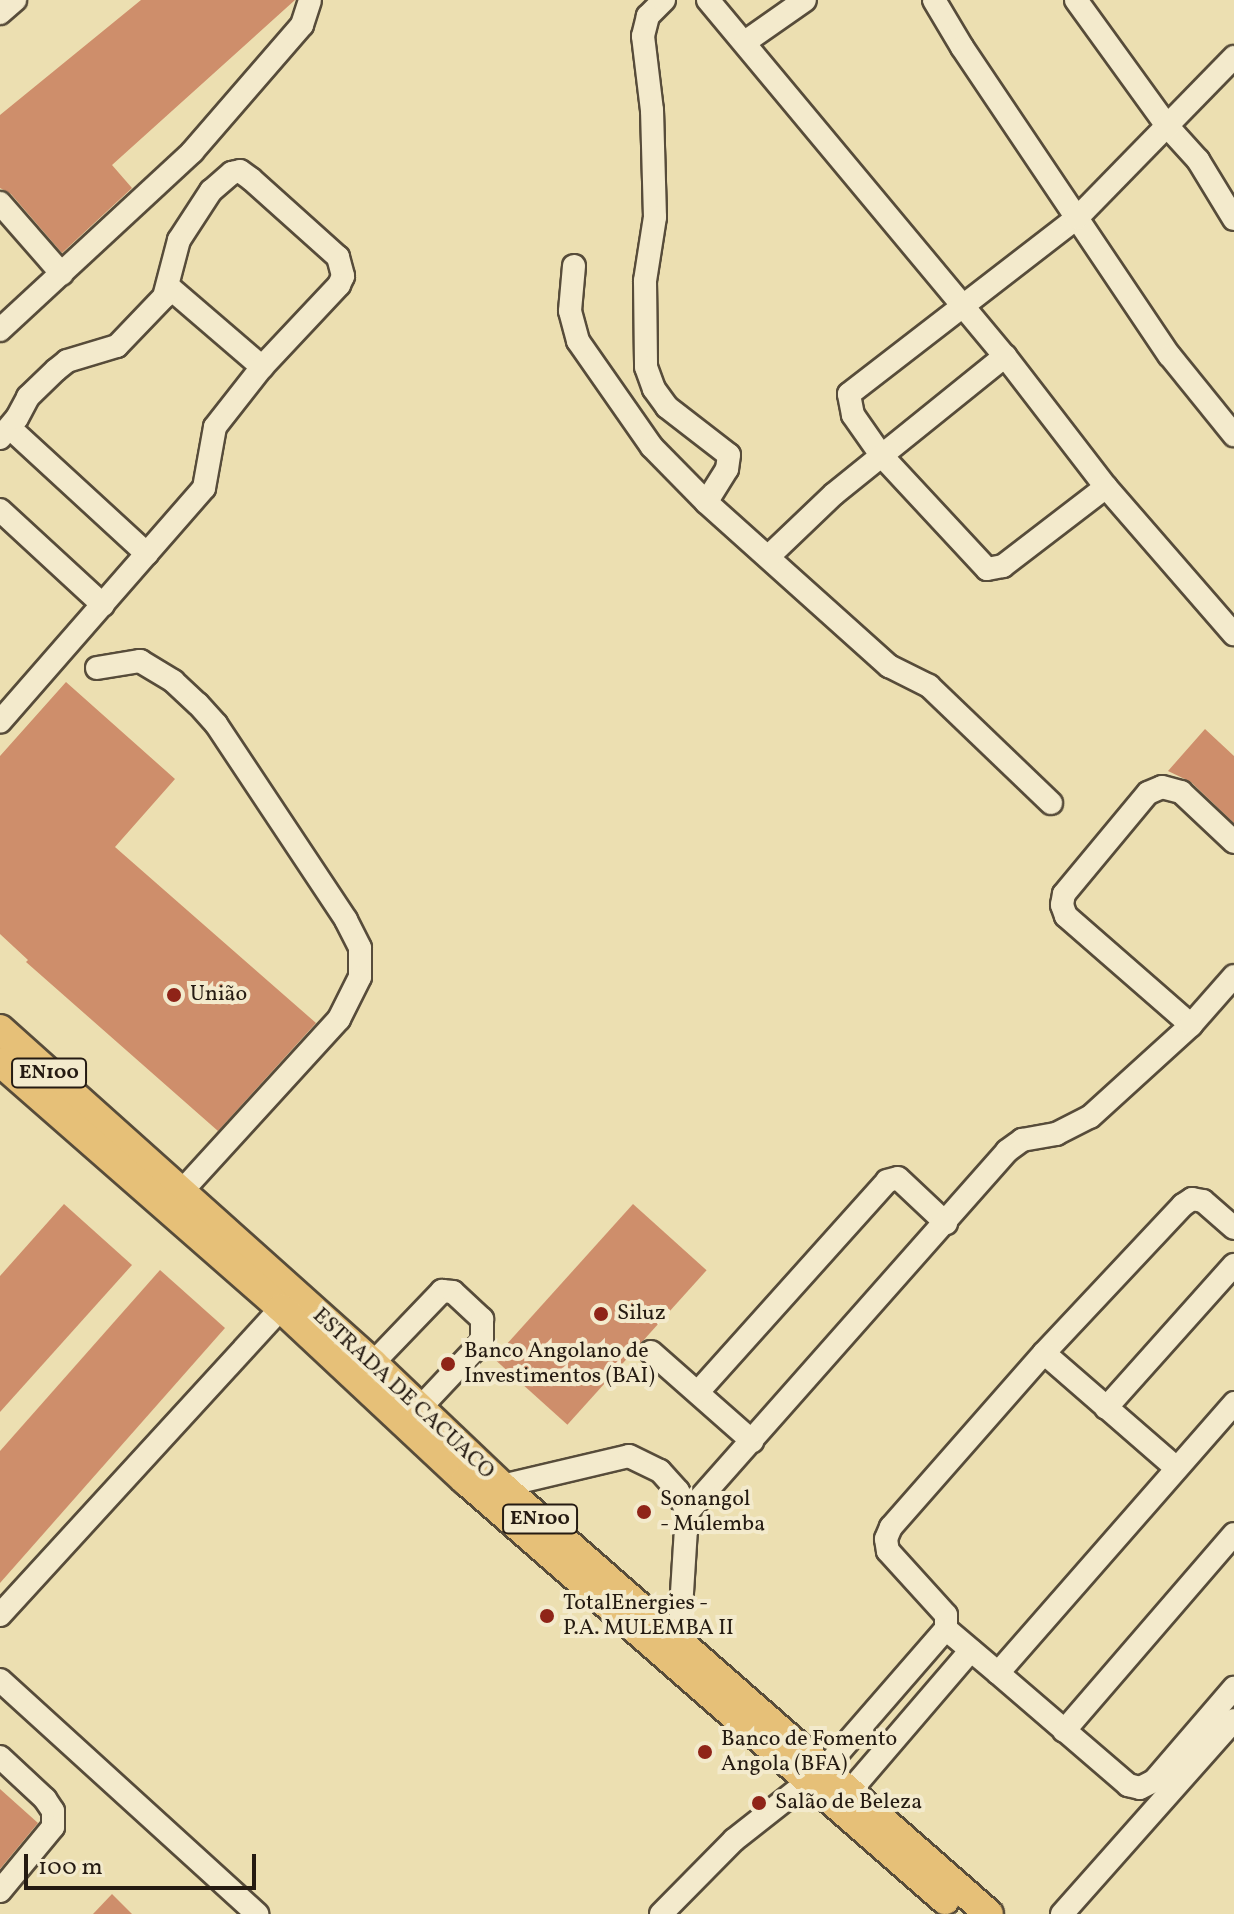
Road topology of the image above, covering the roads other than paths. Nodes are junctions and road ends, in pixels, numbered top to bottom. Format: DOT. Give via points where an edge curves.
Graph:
graph roads {
  1 [pos="15,0"];
  2 [pos="310,0"];
  3 [pos="664,0"];
  4 [pos="708,0"];
  5 [pos="805,0"];
  6 [pos="934,0"];
  7 [pos="1076,0"];
  8 [pos="0,13"];
  9 [pos="745,42"];
  10 [pos="1234,57"];
  11 [pos="1168,127"];
  12 [pos="0,203"];
  13 [pos="1077,218"];
  14 [pos="1234,219"];
  15 [pos="574,266"];
  16 [pos="62,274"];
  17 [pos="169,287"];
  18 [pos="963,307"];
  19 [pos="0,330"];
  20 [pos="1005,356"];
  21 [pos="262,367"];
  22 [pos="5,433"];
  23 [pos="1234,435"];
  24 [pos="881,455"];
  25 [pos="1106,487"];
  26 [pos="706,502"];
  27 [pos="0,510"];
  28 [pos="147,554"];
  29 [pos="768,557"];
  30 [pos="103,605"];
  31 [pos="1234,634"];
  32 [pos="97,668"];
  33 [pos="0,722"];
  34 [pos="1051,803"];
  35 [pos="1234,842"];
  36 [pos="1234,976"];
  37 [pos="1191,1025"];
  38 [pos="0,1029"];
  39 [pos="0,1062"];
  40 [pos="180,1193"];
  41 [pos="946,1223"];
  42 [pos="1234,1228"];
  43 [pos="1234,1265"];
  44 [pos="281,1308"];
  45 [pos="651,1352"];
  46 [pos="1044,1353"];
  47 [pos="373,1363"];
  48 [pos="698,1392"];
  49 [pos="1234,1403"];
  50 [pos="420,1408"];
  51 [pos="1106,1408"];
  52 [pos="752,1441"];
  53 [pos="1175,1467"];
  54 [pos="502,1486"];
  55 [pos="687,1513"];
  56 [pos="1234,1534"];
  57 [pos="0,1615"];
  58 [pos="946,1629"];
  59 [pos="679,1640"];
  60 [pos="971,1650"];
  61 [pos="998,1673"];
  62 [pos="0,1680"];
  63 [pos="1234,1688"];
  64 [pos="1234,1720"];
  65 [pos="1064,1731"];
  66 [pos="0,1757"];
  67 [pos="817,1774"];
  68 [pos="851,1790"];
  69 [pos="0,1891"];
  70 [pos="257,1914"];
  71 [pos="661,1914"];
  72 [pos="961,1914"];
  73 [pos="989,1914"];
  74 [pos="1062,1914"];
  1 -- 8 [label="street"];
  2 -- 16 [label="street" via="302,25 192,152"];
  3 -- 26 [label="street" via="648,16 643,36 652,110 655,217 645,281 646,367 667,407 729,455 727,469"];
  4 -- 9 [label="street"];
  5 -- 9 [label="street"];
  6 -- 13 [label="street"];
  7 -- 11 [label="street"];
  9 -- 18 [label="street"];
  10 -- 11 [label="street"];
  11 -- 13 [label="street"];
  11 -- 14 [label="street" via="1198,160"];
  12 -- 16 [label="street"];
  13 -- 18 [label="street"];
  13 -- 23 [label="street" via="1183,375"];
  15 -- 26 [label="street" via="570,311 584,354 638,430"];
  16 -- 19 [label="street"];
  17 -- 21 [label="street"];
  17 -- 21 [label="street" via="179,240 211,191 240,171 342,266 339,285"];
  17 -- 22 [label="street" via="124,342 67,361 56,370 28,397"];
  18 -- 20 [label="street"];
  18 -- 24 [label="street" via="849,394 853,415"];
  20 -- 24 [label="street"];
  20 -- 25 [label="street"];
  21 -- 28 [label="street" via="215,427 204,488"];
  22 -- 28 [label="street"];
  24 -- 25 [label="street" via="987,569 1003,566"];
  24 -- 29 [label="street"];
  25 -- 31 [label="street"];
  26 -- 29 [label="street"];
  27 -- 30 [label="street"];
  28 -- 30 [label="street"];
  29 -- 34 [label="street" via="889,666 929,686"];
  30 -- 33 [label="street"];
  32 -- 40 [label="street" via="140,661 198,704 360,948 360,977 339,1019"];
  35 -- 37 [label="street" via="1181,792 1162,787 1148,793 1064,894 1066,916"];
  36 -- 37 [label="street"];
  37 -- 41 [label="street" via="1090,1117 1056,1134 1022,1140 1007,1151"];
  38 -- 40 [label="main road, ESTRADA DE CACUACO / EN100"];
  39 -- 44 [label="main road, ESTRADA DE CACUACO / EN100"];
  40 -- 47 [label="main road, ESTRADA DE CACUACO / EN100"];
  41 -- 48 [label="street" via="898,1178 887,1181"];
  41 -- 52 [label="street"];
  42 -- 46 [label="street" via="1203,1201 1192,1199"];
  43 -- 51 [label="street"];
  44 -- 57 [label="street"];
  44 -- 67 [label="main road, ESTRADA DE CACUACO / EN100" via="465,1480"];
  45 -- 48 [label="street"];
  46 -- 51 [label="street"];
  46 -- 58 [label="street" via="886,1539 897,1564 946,1615"];
  47 -- 50 [label="main road, ESTRADA DE CACUACO / EN100"];
  47 -- 50 [label="street" via="442,1291 453,1292 482,1319 482,1342"];
  48 -- 52 [label="street"];
  49 -- 53 [label="street"];
  50 -- 54 [label="main road, ESTRADA DE CACUACO / EN100"];
  51 -- 53 [label="street"];
  52 -- 55 [label="street"];
  53 -- 61 [label="street"];
  54 -- 55 [label="street" via="629,1456 660,1471 678,1491"];
  54 -- 59 [label="main road, ESTRADA DE CACUACO / EN100"];
  55 -- 59 [label="street"];
  56 -- 65 [label="street"];
  58 -- 60 [label="street"];
  58 -- 67 [label="street"];
  59 -- 67 [label="main road, ESTRADA DE CACUACO / EN100"];
  60 -- 61 [label="street"];
  60 -- 68 [label="street"];
  61 -- 65 [label="street"];
  62 -- 70 [label="street"];
  63 -- 65 [label="street" via="1154,1781 1140,1788 1128,1785"];
  64 -- 74 [label="street"];
  66 -- 69 [label="street" via="45,1799 53,1811 53,1827"];
  67 -- 68 [label="main road, ESTRADA DE CACUACO / EN100"];
  67 -- 71 [label="street" via="734,1840"];
  67 -- 72 [label="main road, ESTRADA DE CACUACO / EN100"];
  68 -- 73 [label="main road, ESTRADA DE CACUACO / EN100"];
}
